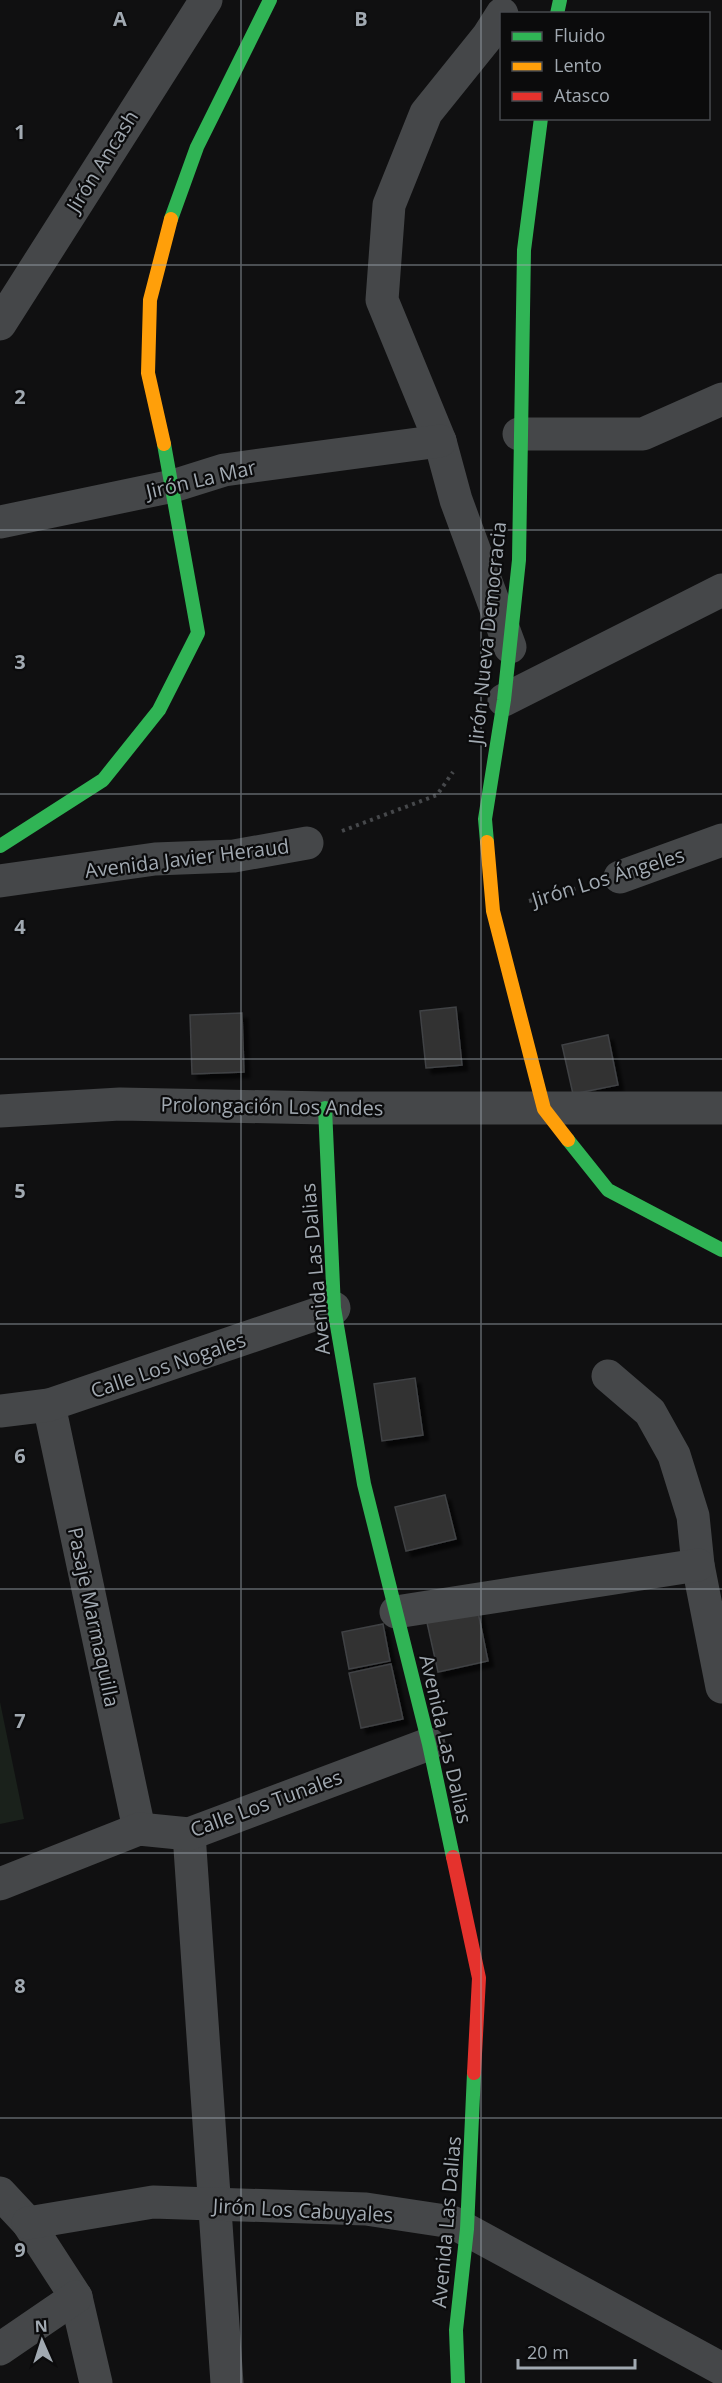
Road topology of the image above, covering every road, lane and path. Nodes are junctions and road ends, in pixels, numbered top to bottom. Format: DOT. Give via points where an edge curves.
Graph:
graph roads {
  1 [pos="206,0"];
  2 [pos="270,0"];
  3 [pos="500,17"];
  4 [pos="541,120"];
  5 [pos="0,324"];
  6 [pos="722,399"];
  7 [pos="519,434"];
  8 [pos="440,441"];
  9 [pos="173,486"];
  10 [pos="0,522"];
  11 [pos="722,590"];
  12 [pos="510,647"];
  13 [pos="504,700"];
  14 [pos="457,767"];
  15 [pos="722,840"];
  16 [pos="307,843"];
  17 [pos="0,846"];
  18 [pos="620,877"];
  19 [pos="0,881"];
  20 [pos="493,911"];
  21 [pos="325,1108"];
  22 [pos="722,1108"];
  23 [pos="544,1109"];
  24 [pos="0,1111"];
  25 [pos="722,1250"];
  26 [pos="334,1308"];
  27 [pos="608,1376"];
  28 [pos="49,1405"];
  29 [pos="0,1411"];
  30 [pos="698,1565"];
  31 [pos="396,1612"];
  32 [pos="722,1687"];
  33 [pos="429,1744"];
  34 [pos="139,1829"];
  35 [pos="189,1834"];
  36 [pos="0,1884"];
  37 [pos="0,2193"];
  38 [pos="214,2205"];
  39 [pos="28,2223"];
  40 [pos="467,2229"];
  41 [pos="76,2297"];
  42 [pos="0,2349"];
  43 [pos="722,2369"];
  44 [pos="96,2383"];
  45 [pos="227,2383"];
  46 [pos="458,2383"];
  1 -- 5 [label="street, Jirón Ancash"];
  2 -- 9 [label="street" via="197,147 174,208 150,300 148,373"];
  3 -- 8 [label="street" via="426,113 389,205 382,300"];
  4 -- 7 [label="street, Jirón Nueva Democracia" via="524,250"];
  6 -- 7 [label="street" via="643,434"];
  7 -- 12 [label="street, Jirón Nueva Democracia" via="519,560"];
  8 -- 9 [label="street, Jirón La Mar" via="224,470"];
  8 -- 12 [label="street" via="456,500"];
  9 -- 10 [label="street, Jirón La Mar"];
  9 -- 17 [label="street" via="198,633 159,710 103,780"];
  11 -- 13 [label="street"];
  12 -- 13 [label="street, Jirón Nueva Democracia"];
  13 -- 20 [label="street, Jirón Nueva Democracia" via="485,819"];
  14 -- 16 [label="path, Avenida Javier Heraud" via="437,795"];
  15 -- 18 [label="street, Jirón Los Ángeles"];
  16 -- 19 [label="street, Avenida Javier Heraud" via="234,856 155,859"];
  18 -- 20 [label="path, Jirón Los Ángeles"];
  20 -- 23 [label="street, Jirón Nueva Democracia"];
  21 -- 23 [label="street, Prolongación Los Andes"];
  21 -- 24 [label="street, Prolongación Los Andes" via="120,1104"];
  21 -- 26 [label="street, Avenida Las Dalias"];
  22 -- 23 [label="street, Prolongación Los Andes"];
  23 -- 25 [label="street" via="608,1190"];
  26 -- 28 [label="street, Calle Los Nogales"];
  26 -- 31 [label="street, Avenida Las Dalias" via="364,1484"];
  27 -- 30 [label="street" via="650,1412 674,1455 693,1516"];
  28 -- 29 [label="street, Calle Los Nogales"];
  28 -- 34 [label="street, Pasaje Marmaquilla"];
  30 -- 31 [label="street"];
  30 -- 32 [label="street"];
  31 -- 33 [label="street, Avenida Las Dalias"];
  33 -- 35 [label="street, Calle Los Tunales"];
  33 -- 40 [label="street, Avenida Las Dalias" via="479,1978"];
  34 -- 35 [label="street, Calle Los Tunales"];
  34 -- 36 [label="street, Calle Los Tunales"];
  35 -- 38 [label="street"];
  37 -- 39 [label="street"];
  38 -- 39 [label="street, Jirón Los Cabuyales" via="153,2202"];
  38 -- 40 [label="street, Jirón Los Cabuyales" via="366,2209 452,2222"];
  38 -- 45 [label="street"];
  39 -- 41 [label="street"];
  40 -- 43 [label="street, Jirón Los Cabuyales"];
  40 -- 46 [label="street, Avenida Las Dalias" via="456,2330"];
  41 -- 42 [label="street"];
  41 -- 44 [label="street"];
}
